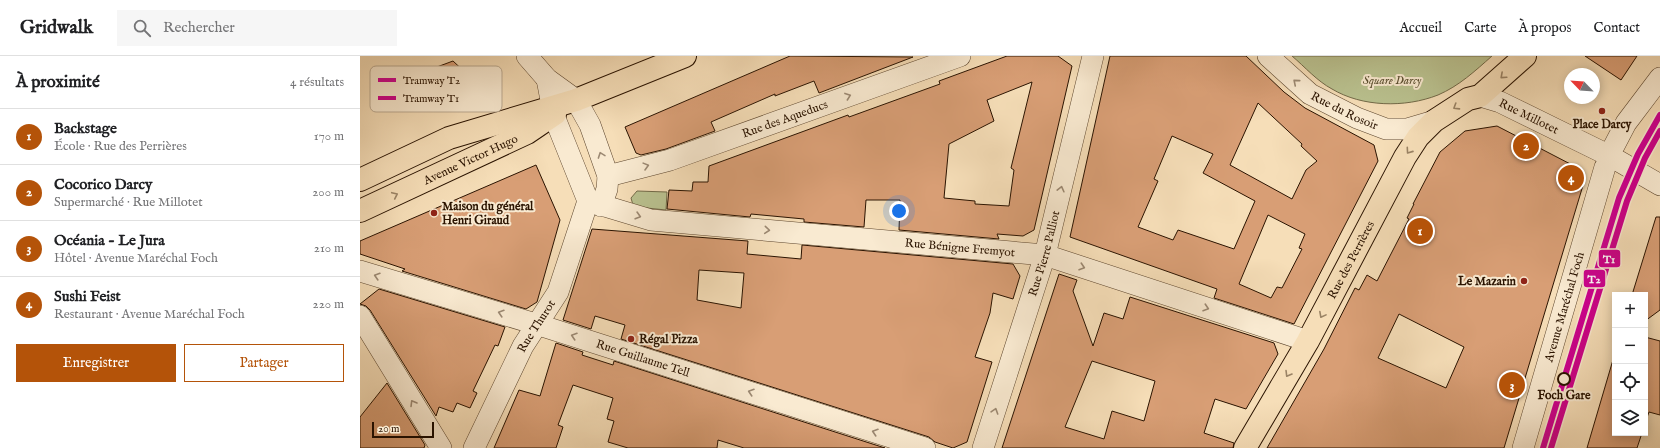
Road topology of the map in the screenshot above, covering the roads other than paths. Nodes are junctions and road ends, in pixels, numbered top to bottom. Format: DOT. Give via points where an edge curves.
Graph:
graph roads {
  1 [pos="527,56"];
  2 [pos="685,56"];
  3 [pos="960,56"];
  4 [pos="1093,56"];
  5 [pos="1268,56"];
  6 [pos="1525,56"];
  7 [pos="1660,78"];
  8 [pos="547,79"];
  9 [pos="1480,96"];
  10 [pos="576,100"];
  11 [pos="553,112"];
  12 [pos="1434,121"];
  13 [pos="1614,146"];
  14 [pos="1605,166"];
  15 [pos="608,176"];
  16 [pos="361,182"];
  17 [pos="1660,185"];
  18 [pos="594,203"];
  19 [pos="360,211"];
  20 [pos="1045,255"];
  21 [pos="360,271"];
  22 [pos="360,316"];
  23 [pos="539,325"];
  24 [pos="1308,341"];
  25 [pos="441,448"];
  26 [pos="474,448"];
  27 [pos="925,448"];
  28 [pos="983,448"];
  29 [pos="1245,448"];
  30 [pos="1522,448"];
  1 -- 8 [label="street"];
  2 -- 10 [label="main road, Avenue Victor Hugo"];
  15 -- 3 [label="street, Rue des Aqueducs, one-way" via="670,160"];
  20 -- 4 [label="street, Rue Pierre Palliot, one-way"];
  12 -- 5 [label="street, Rue du Rosoir, one-way" via="1407,129 1386,129 1357,118 1310,94"];
  6 -- 9 [label="main road, one-way"];
  7 -- 13 [label="street" via="1626,123"];
  8 -- 10 [label="street"];
  8 -- 11 [label="street"];
  9 -- 12 [label="main road, Rue des Perrières, one-way" via="1468,99"];
  9 -- 17 [label="street, Rue Millotet" via="1500,102 1589,145"];
  10 -- 11 [label="main road, Avenue Victor Hugo"];
  15 -- 10 [label="street, one-way" via="590,125"];
  11 -- 16 [label="main road, Avenue Victor Hugo" via="449,138"];
  11 -- 18 [label="street"];
  19 -- 11 [label="main road, Avenue Victor Hugo, one-way" via="528,133"];
  12 -- 24 [label="main road, Rue des Perrières, one-way" via="1418,137 1405,157"];
  14 -- 30 [label="street, Avenue Maréchal Foch"];
  15 -- 18 [label="street, Rue Thurot" via="607,189"];
  18 -- 20 [label="street, Rue Bénigne Fremyot, one-way" via="651,220"];
  18 -- 23 [label="street, Rue Thurot" via="558,292"];
  20 -- 24 [label="street, Rue Bénigne Fremyot, one-way"];
  28 -- 20 [label="street, Rue Pierre Palliot, one-way"];
  23 -- 21 [label="street, Rue Guillaume Tell, one-way"];
  25 -- 22 [label="street, one-way"];
  23 -- 26 [label="street, Rue Thurot" via="523,346"];
  27 -- 23 [label="street, Rue Guillaume Tell, one-way"];
  24 -- 29 [label="main road, Rue des Perrières, one-way"];
}
